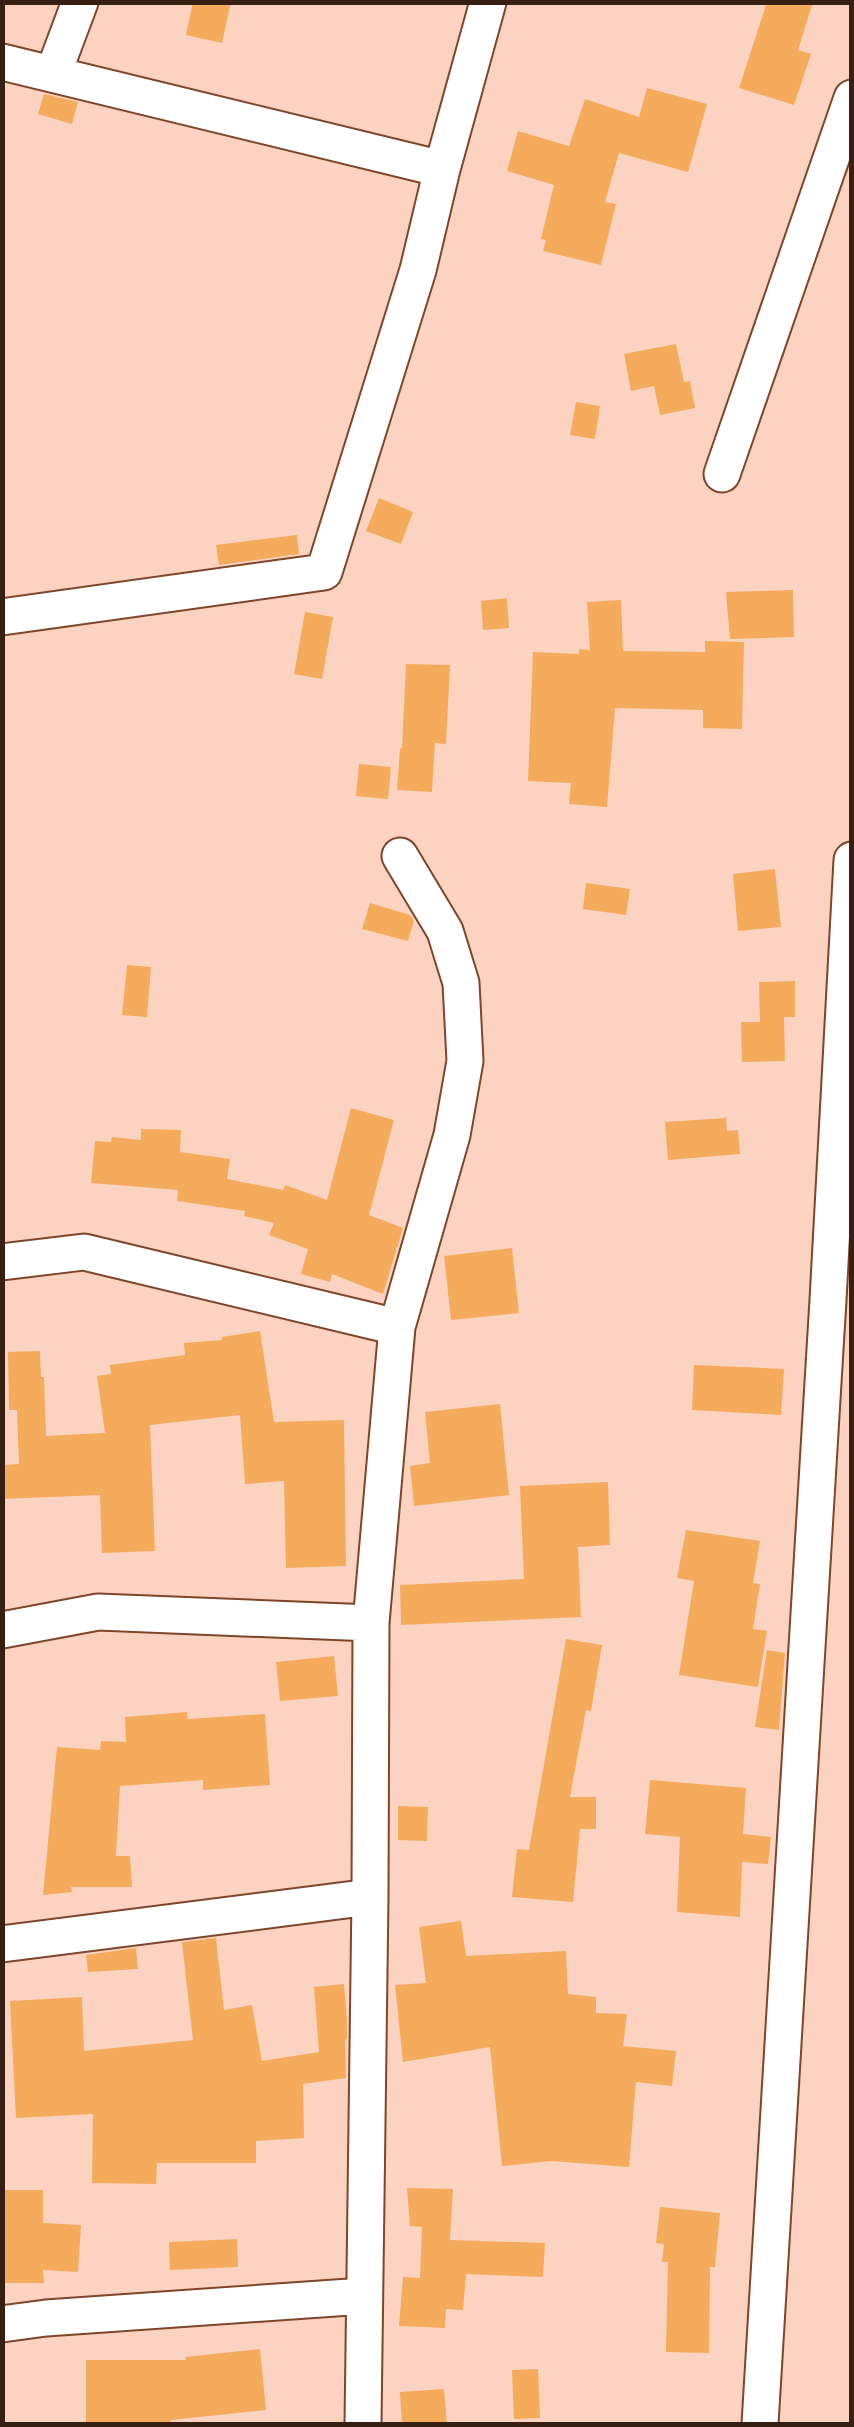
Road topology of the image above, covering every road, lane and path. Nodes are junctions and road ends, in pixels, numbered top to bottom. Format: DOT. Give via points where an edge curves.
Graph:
graph roads {
  1 [pos="80,2"];
  2 [pos="488,2"];
  3 [pos="2,62"];
  4 [pos="54,74"];
  5 [pos="852,98"];
  6 [pos="442,169"];
  7 [pos="722,474"];
  8 [pos="2,617"];
  9 [pos="400,856"];
  10 [pos="852,860"];
  11 [pos="2,1262"];
  12 [pos="398,1328"];
  13 [pos="370,1623"];
  14 [pos="2,1630"];
  15 [pos="370,1896"];
  16 [pos="2,1944"];
  17 [pos="364,2296"];
  18 [pos="2,2324"];
  19 [pos="363,2424"];
  20 [pos="760,2424"];
  1 -- 4 [label="street"];
  2 -- 6 [label="street"];
  3 -- 4 [label="street"];
  4 -- 6 [label="street"];
  5 -- 7 [label="street"];
  6 -- 8 [label="street" via="418,270 324,572"];
  9 -- 12 [label="street" via="445,932 461,983 464,1061 452,1135"];
  10 -- 20 [label="street"];
  11 -- 12 [label="street" via="84,1252"];
  12 -- 13 [label="street"];
  13 -- 14 [label="street" via="98,1612"];
  13 -- 15 [label="street"];
  15 -- 16 [label="street"];
  15 -- 17 [label="street"];
  17 -- 18 [label="street"];
  17 -- 19 [label="street"];
}
